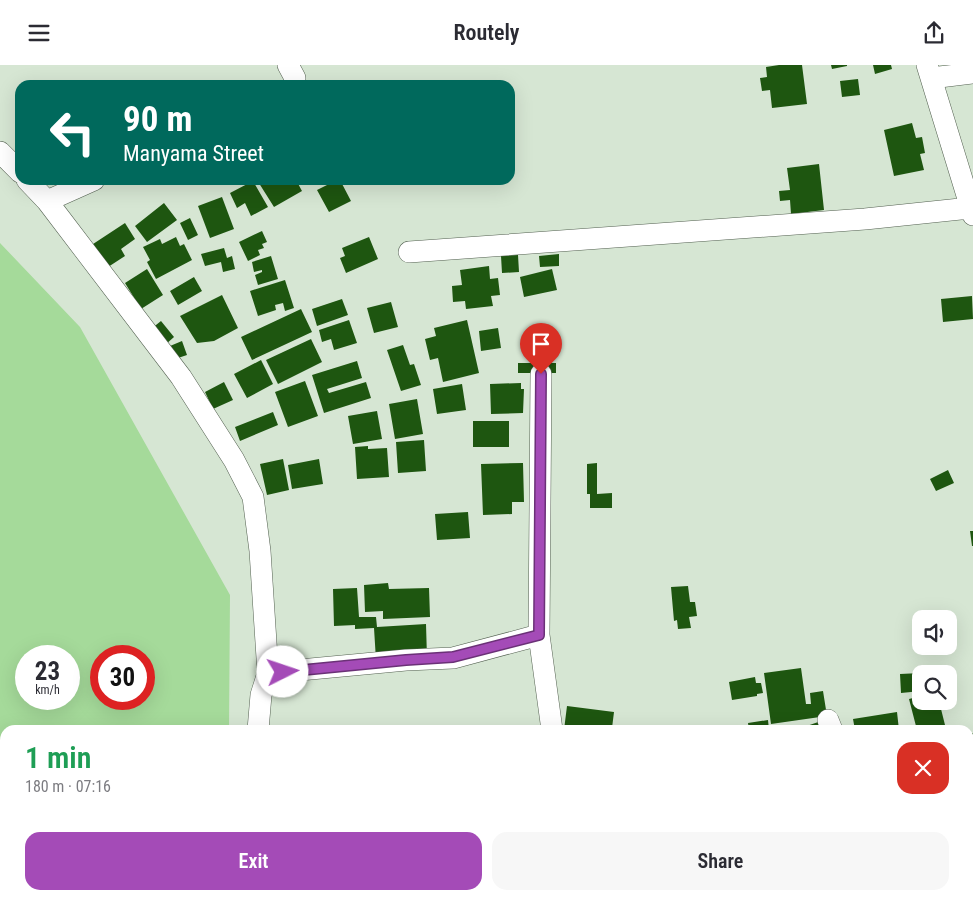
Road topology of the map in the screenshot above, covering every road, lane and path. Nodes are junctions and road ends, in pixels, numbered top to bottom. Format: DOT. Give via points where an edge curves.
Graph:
graph roads {
  1 [pos="288,65"];
  2 [pos="929,71"];
  3 [pos="973,73"];
  4 [pos="295,80"];
  5 [pos="0,152"];
  6 [pos="15,167"];
  7 [pos="32,185"];
  8 [pos="83,185"];
  9 [pos="46,201"];
  10 [pos="972,212"];
  11 [pos="409,252"];
  12 [pos="541,374"];
  13 [pos="539,635"];
  14 [pos="268,673"];
  15 [pos="258,725"];
  16 [pos="551,725"];
  1 -- 4 [label="street"];
  2 -- 3 [label="street"];
  2 -- 10 [label="street"];
  5 -- 6 [label="street"];
  7 -- 9 [label="street"];
  8 -- 9 [label="street"];
  9 -- 14 [label="street" via="181,377 234,460 253,497"];
  10 -- 11 [label="street"];
  12 -- 13 [label="street"];
  13 -- 14 [label="street" via="453,657"];
  13 -- 16 [label="street"];
  14 -- 15 [label="street" via="261,695"];
}
